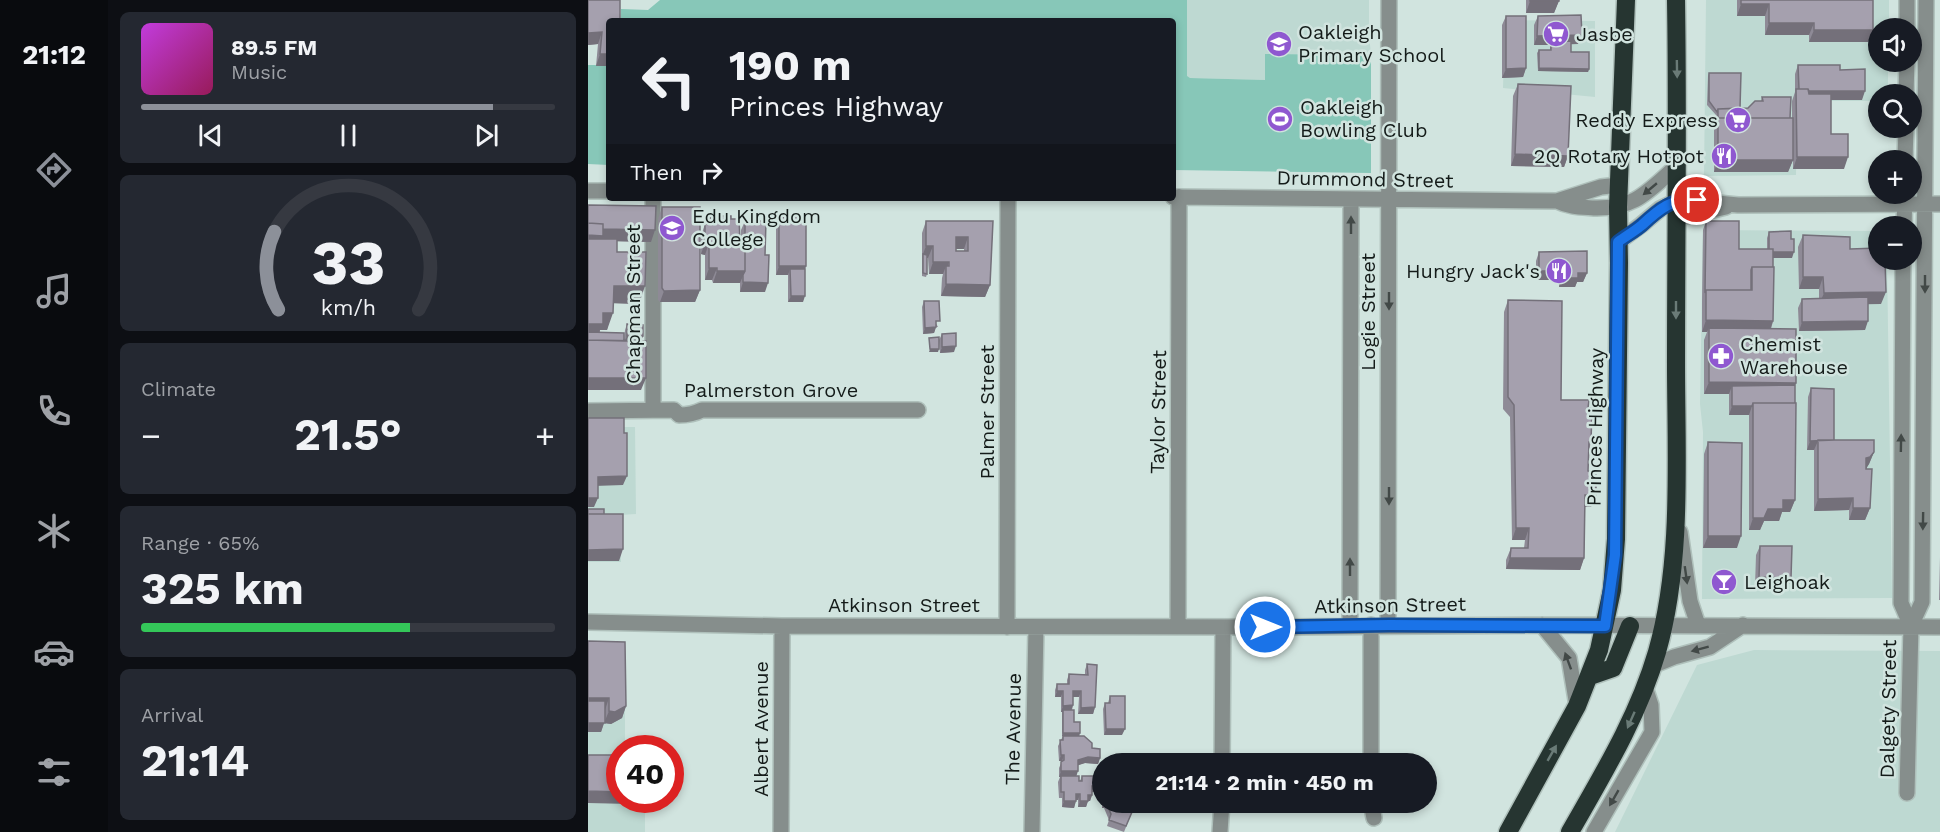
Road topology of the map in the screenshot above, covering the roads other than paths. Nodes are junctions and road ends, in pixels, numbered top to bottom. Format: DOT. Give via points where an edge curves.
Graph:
graph roads {
  1 [pos="1389,0"];
  2 [pos="1626,0"];
  3 [pos="1676,0"];
  4 [pos="1907,0"];
  5 [pos="1926,0"];
  6 [pos="1907,18"];
  7 [pos="1678,165"];
  8 [pos="1618,185"];
  9 [pos="588,191"];
  10 [pos="606,191"];
  11 [pos="1176,197"];
  12 [pos="1351,200"];
  13 [pos="1389,200"];
  14 [pos="653,201"];
  15 [pos="1008,201"];
  16 [pos="1557,201"];
  17 [pos="1868,201"];
  18 [pos="1933,204"];
  19 [pos="1618,207"];
  20 [pos="1677,209"];
  21 [pos="1618,242"];
  22 [pos="1904,270"];
  23 [pos="1902,350"];
  24 [pos="1925,350"];
  25 [pos="653,410"];
  26 [pos="918,410"];
  27 [pos="588,411"];
  28 [pos="1924,490"];
  29 [pos="1901,491"];
  30 [pos="1675,497"];
  31 [pos="588,622"];
  32 [pos="1371,625"];
  33 [pos="1389,625"];
  34 [pos="1542,625"];
  35 [pos="1663,625"];
  36 [pos="1698,625"];
  37 [pos="1743,625"];
  38 [pos="782,626"];
  39 [pos="1350,626"];
  40 [pos="1605,626"];
  41 [pos="1630,626"];
  42 [pos="1911,626"];
  43 [pos="1007,627"];
  44 [pos="1036,627"];
  45 [pos="1178,627"];
  46 [pos="1223,627"];
  47 [pos="1940,627"];
  48 [pos="1652,666"];
  49 [pos="1590,676"];
  50 [pos="1645,687"];
  51 [pos="1577,706"];
  52 [pos="1222,753"];
  53 [pos="1371,753"];
  54 [pos="1907,793"];
  55 [pos="1221,813"];
  56 [pos="781,832"];
  57 [pos="1032,832"];
  58 [pos="1220,832"];
  59 [pos="1508,832"];
  60 [pos="1570,832"];
  61 [pos="1594,832"];
  1 -- 13 [label="street, Logie Street"];
  2 -- 8 [label="highway, Princes Highway"];
  3 -- 7 [label="highway, one-way"];
  4 -- 6 [label="street"];
  5 -- 18 [label="street, Dalgety Street"];
  7 -- 19 [label="street, Drummond Street, one-way" via="1638,199"];
  7 -- 20 [label="highway"];
  8 -- 16 [label="street, Drummond Street"];
  8 -- 19 [label="highway, Princes Highway"];
  9 -- 10 [label="street"];
  11 -- 12 [label="street, Drummond Street"];
  11 -- 45 [label="street, Taylor Street"];
  12 -- 13 [label="street, Drummond Street"];
  39 -- 12 [label="street, Logie Street, one-way"];
  13 -- 16 [label="street, Drummond Street"];
  13 -- 33 [label="street, Logie Street, one-way"];
  14 -- 25 [label="street, Chapman Street"];
  15 -- 43 [label="street, Palmer Street"];
  16 -- 19 [label="street, Drummond Street" via="1576,207"];
  17 -- 20 [label="street" via="1738,205 1691,199"];
  18 -- 24 [label="street, Dalgety Street, one-way"];
  19 -- 21 [label="highway, Princes Highway"];
  20 -- 21 [label="street" via="1654,213"];
  20 -- 30 [label="highway, one-way"];
  21 -- 40 [label="highway, Princes Highway" via="1615,555"];
  22 -- 23 [label="street, Dalgety Street"];
  23 -- 24 [label="street"];
  29 -- 23 [label="street, Dalgety Street, one-way"];
  24 -- 28 [label="street, Dalgety Street"];
  25 -- 26 [label="street, Palmerston Grove" via="692,415 702,410"];
  25 -- 27 [label="street, Palmerston Grove"];
  28 -- 29 [label="street"];
  28 -- 42 [label="street, Dalgety Street, one-way" via="1922,602"];
  29 -- 42 [label="street, Dalgety Street" via="1901,603"];
  30 -- 35 [label="highway" via="1672,566"];
  30 -- 36 [label="street, one-way" via="1690,601"];
  31 -- 38 [label="street, Atkinson Street"];
  32 -- 33 [label="street, Atkinson Street"];
  32 -- 39 [label="street, Atkinson Street"];
  32 -- 53 [label="street"];
  33 -- 34 [label="street, Atkinson Street"];
  34 -- 40 [label="street, Atkinson Street"];
  51 -- 34 [label="street, one-way" via="1569,658"];
  35 -- 36 [label="street, Atkinson Street"];
  35 -- 41 [label="street, Atkinson Street"];
  35 -- 48 [label="highway"];
  36 -- 37 [label="street, Atkinson Street"];
  37 -- 42 [label="street, Atkinson Street"];
  37 -- 48 [label="street, one-way" via="1710,647"];
  38 -- 43 [label="street, Atkinson Street"];
  38 -- 56 [label="street, Albert Avenue"];
  39 -- 46 [label="street, Atkinson Street"];
  40 -- 41 [label="street, Atkinson Street"];
  40 -- 49 [label="highway, Princes Highway"];
  41 -- 49 [label="highway" via="1613,668"];
  42 -- 47 [label="street, Atkinson Street"];
  42 -- 54 [label="street, Dalgety Street"];
  43 -- 44 [label="street, Atkinson Street"];
  44 -- 45 [label="street, Atkinson Street"];
  44 -- 57 [label="street, The Avenue"];
  45 -- 46 [label="street, Atkinson Street"];
  46 -- 52 [label="street"];
  48 -- 50 [label="highway"];
  49 -- 51 [label="highway, Princes Highway"];
  50 -- 60 [label="highway, one-way" via="1620,743"];
  50 -- 61 [label="street, one-way" via="1651,705 1652,732"];
  59 -- 51 [label="highway, Princes Highway, one-way"];
  55 -- 58 [label="street"];
}
